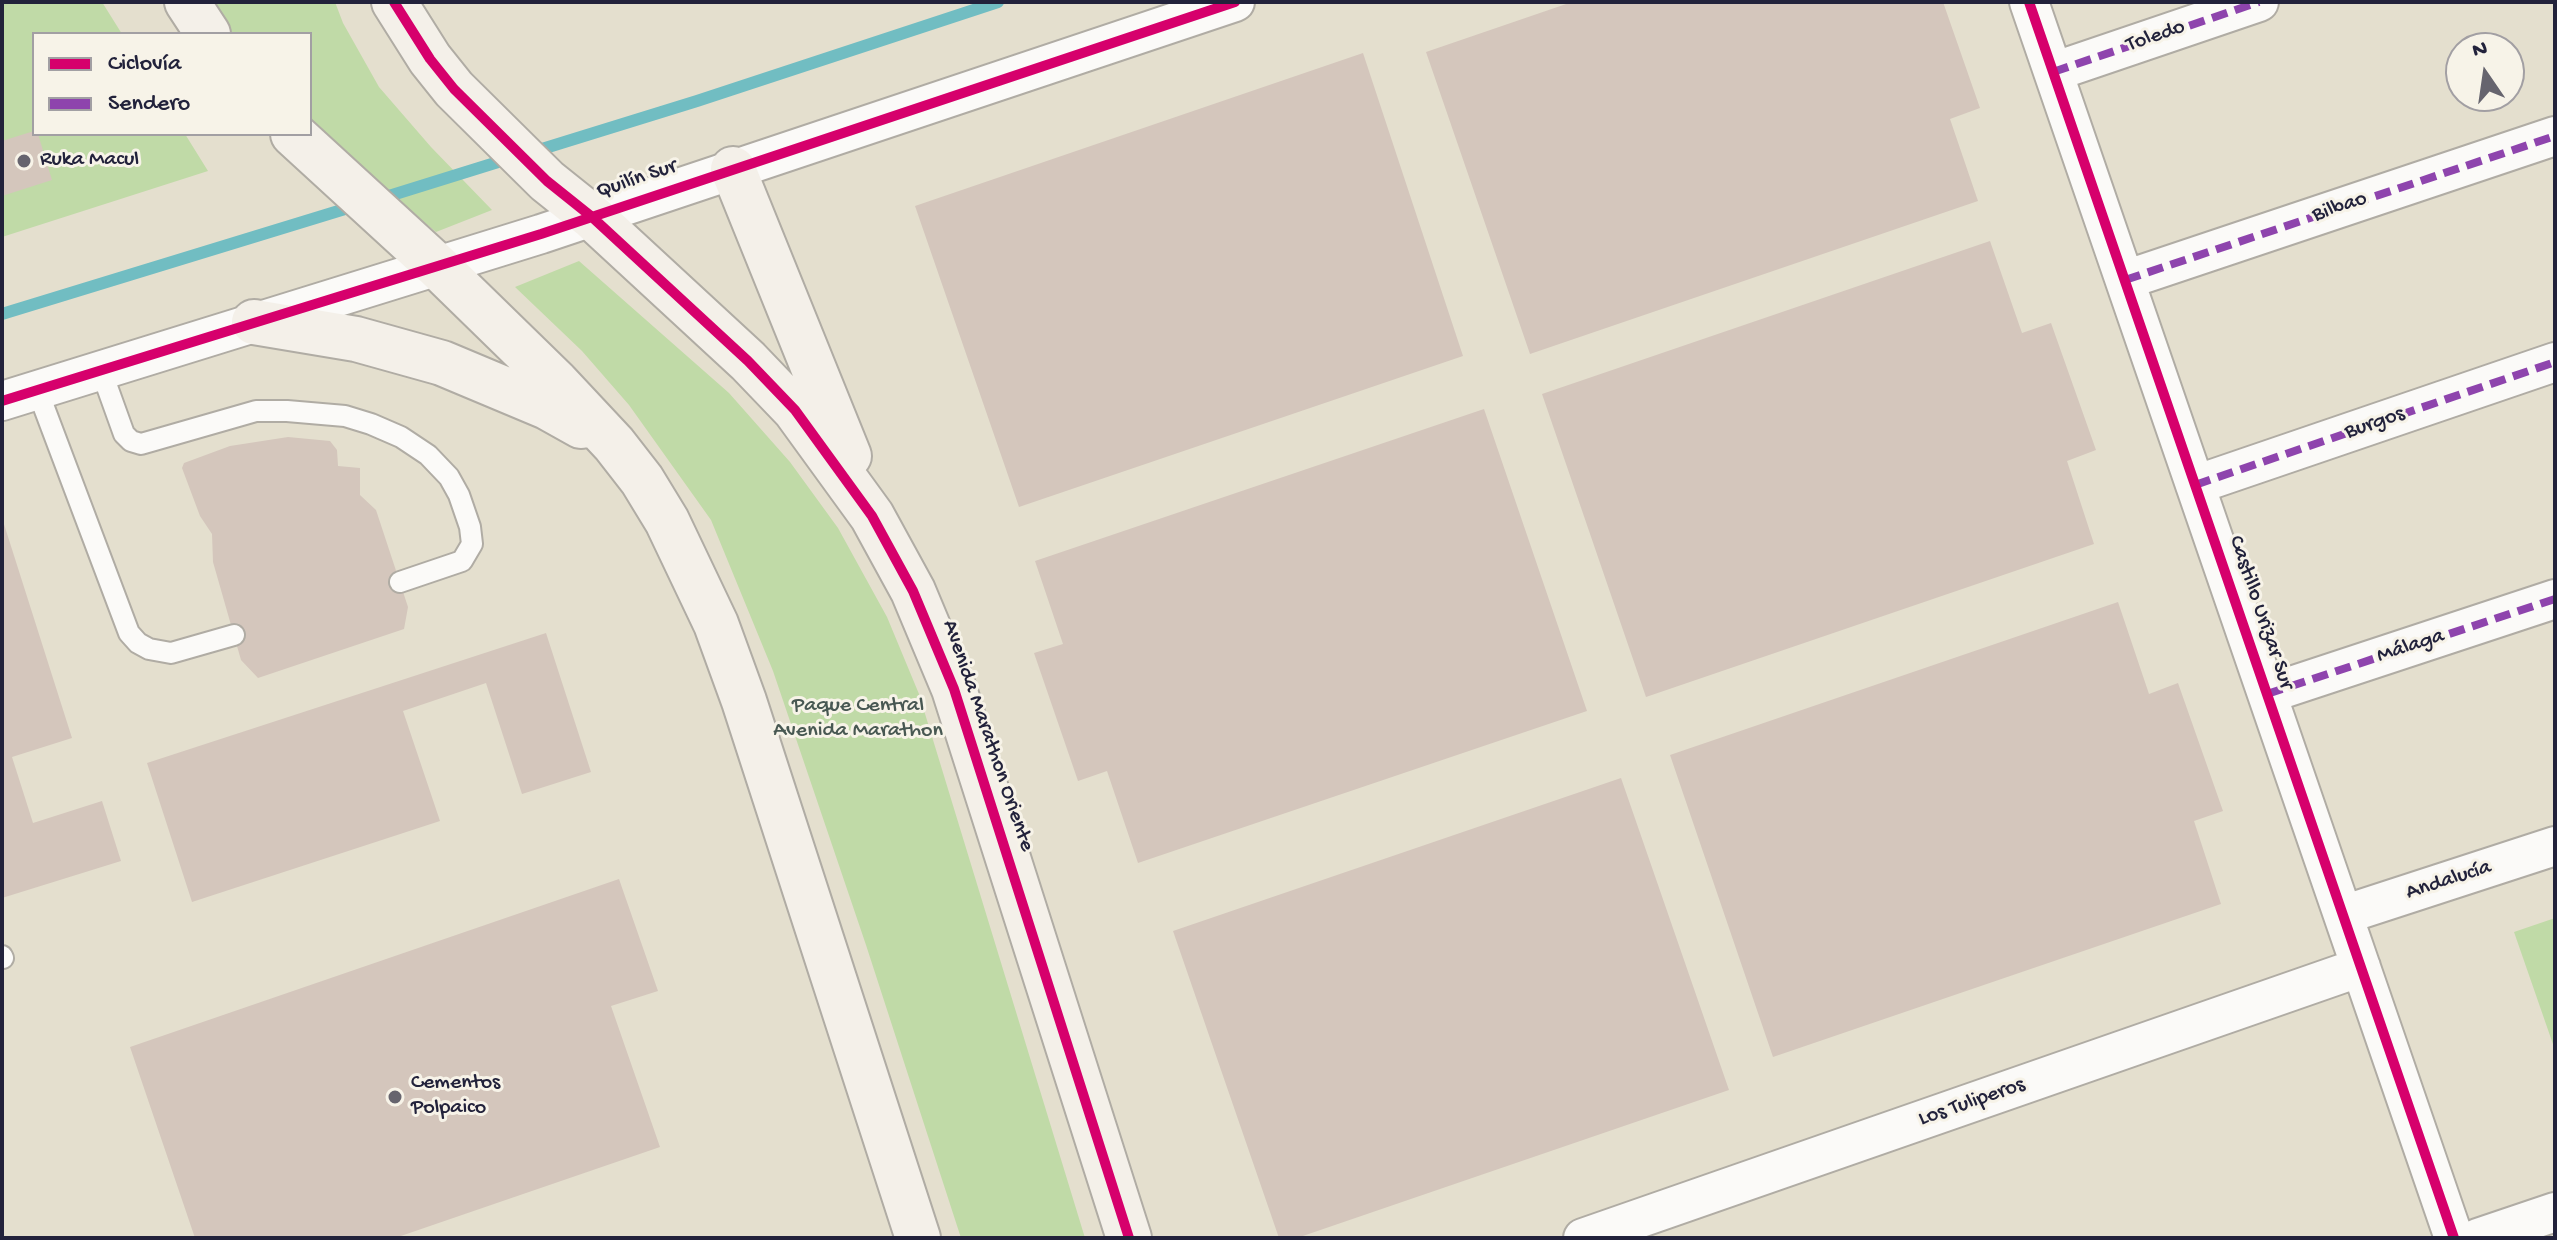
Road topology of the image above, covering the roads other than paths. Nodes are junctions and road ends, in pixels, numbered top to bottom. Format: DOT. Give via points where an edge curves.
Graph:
graph roads {
  1 [pos="187,2"];
  2 [pos="394,2"];
  3 [pos="1235,2"];
  4 [pos="2029,2"];
  5 [pos="2259,2"];
  6 [pos="207,32"];
  7 [pos="2053,72"];
  8 [pos="2555,136"];
  9 [pos="307,147"];
  10 [pos="733,169"];
  11 [pos="592,217"];
  12 [pos="437,266"];
  13 [pos="2125,280"];
  14 [pos="254,322"];
  15 [pos="2555,362"];
  16 [pos="101,370"];
  17 [pos="20,395"];
  18 [pos="614,444"];
  19 [pos="2195,485"];
  20 [pos="872,516"];
  21 [pos="400,582"];
  22 [pos="2555,599"];
  23 [pos="234,635"];
  24 [pos="2267,694"];
  25 [pos="2555,846"];
  26 [pos="2343,915"];
  27 [pos="2361,967"];
  28 [pos="2555,1212"];
  29 [pos="918,1238"];
  30 [pos="1129,1238"];
  31 [pos="1583,1238"];
  32 [pos="2454,1238"];
  33 [pos="2478,1238"];
  1 -- 6 [label="main road"];
  2 -- 11 [label="main road, Avenida Marathon Oriente" via="430,59 480,117"];
  3 -- 10 [label="street, Quilín Sur"];
  4 -- 7 [label="street, Castillo Urizar Sur"];
  5 -- 7 [label="street, Toledo"];
  7 -- 13 [label="street, Castillo Urizar Sur"];
  8 -- 13 [label="street, Bilbao"];
  9 -- 12 [label="main road"];
  10 -- 11 [label="street, Quilín Sur"];
  10 -- 20 [label="main road"];
  11 -- 12 [label="street, Quilín Sur"];
  11 -- 20 [label="main road, Avenida Marathon Oriente" via="795,410"];
  12 -- 14 [label="street, Quilín Sur"];
  12 -- 18 [label="main road"];
  13 -- 19 [label="street, Castillo Urizar Sur"];
  14 -- 16 [label="street, Quilín Sur"];
  14 -- 18 [label="main road" via="356,339 442,363 547,407"];
  15 -- 19 [label="street, Burgos"];
  16 -- 17 [label="street, Quilín Sur"];
  16 -- 21 [label="lane" via="124,434 141,444 256,411 287,411 371,424 428,455 459,495 472,544 462,561"];
  17 -- 23 [label="lane" via="129,633 149,649 171,653"];
  18 -- 29 [label="main road" via="667,521 716,624"];
  19 -- 24 [label="street, Castillo Urizar Sur"];
  20 -- 30 [label="main road, Avenida Marathon Oriente" via="913,591 959,704"];
  22 -- 24 [label="street, Málaga"];
  24 -- 26 [label="street, Castillo Urizar Sur"];
  25 -- 26 [label="street, Andalucía"];
  26 -- 27 [label="street, Castillo Urizar Sur"];
  27 -- 31 [label="street, Los Tuliperos"];
  27 -- 32 [label="street, Castillo Urizar Sur"];
  28 -- 33 [label="street"];
}
